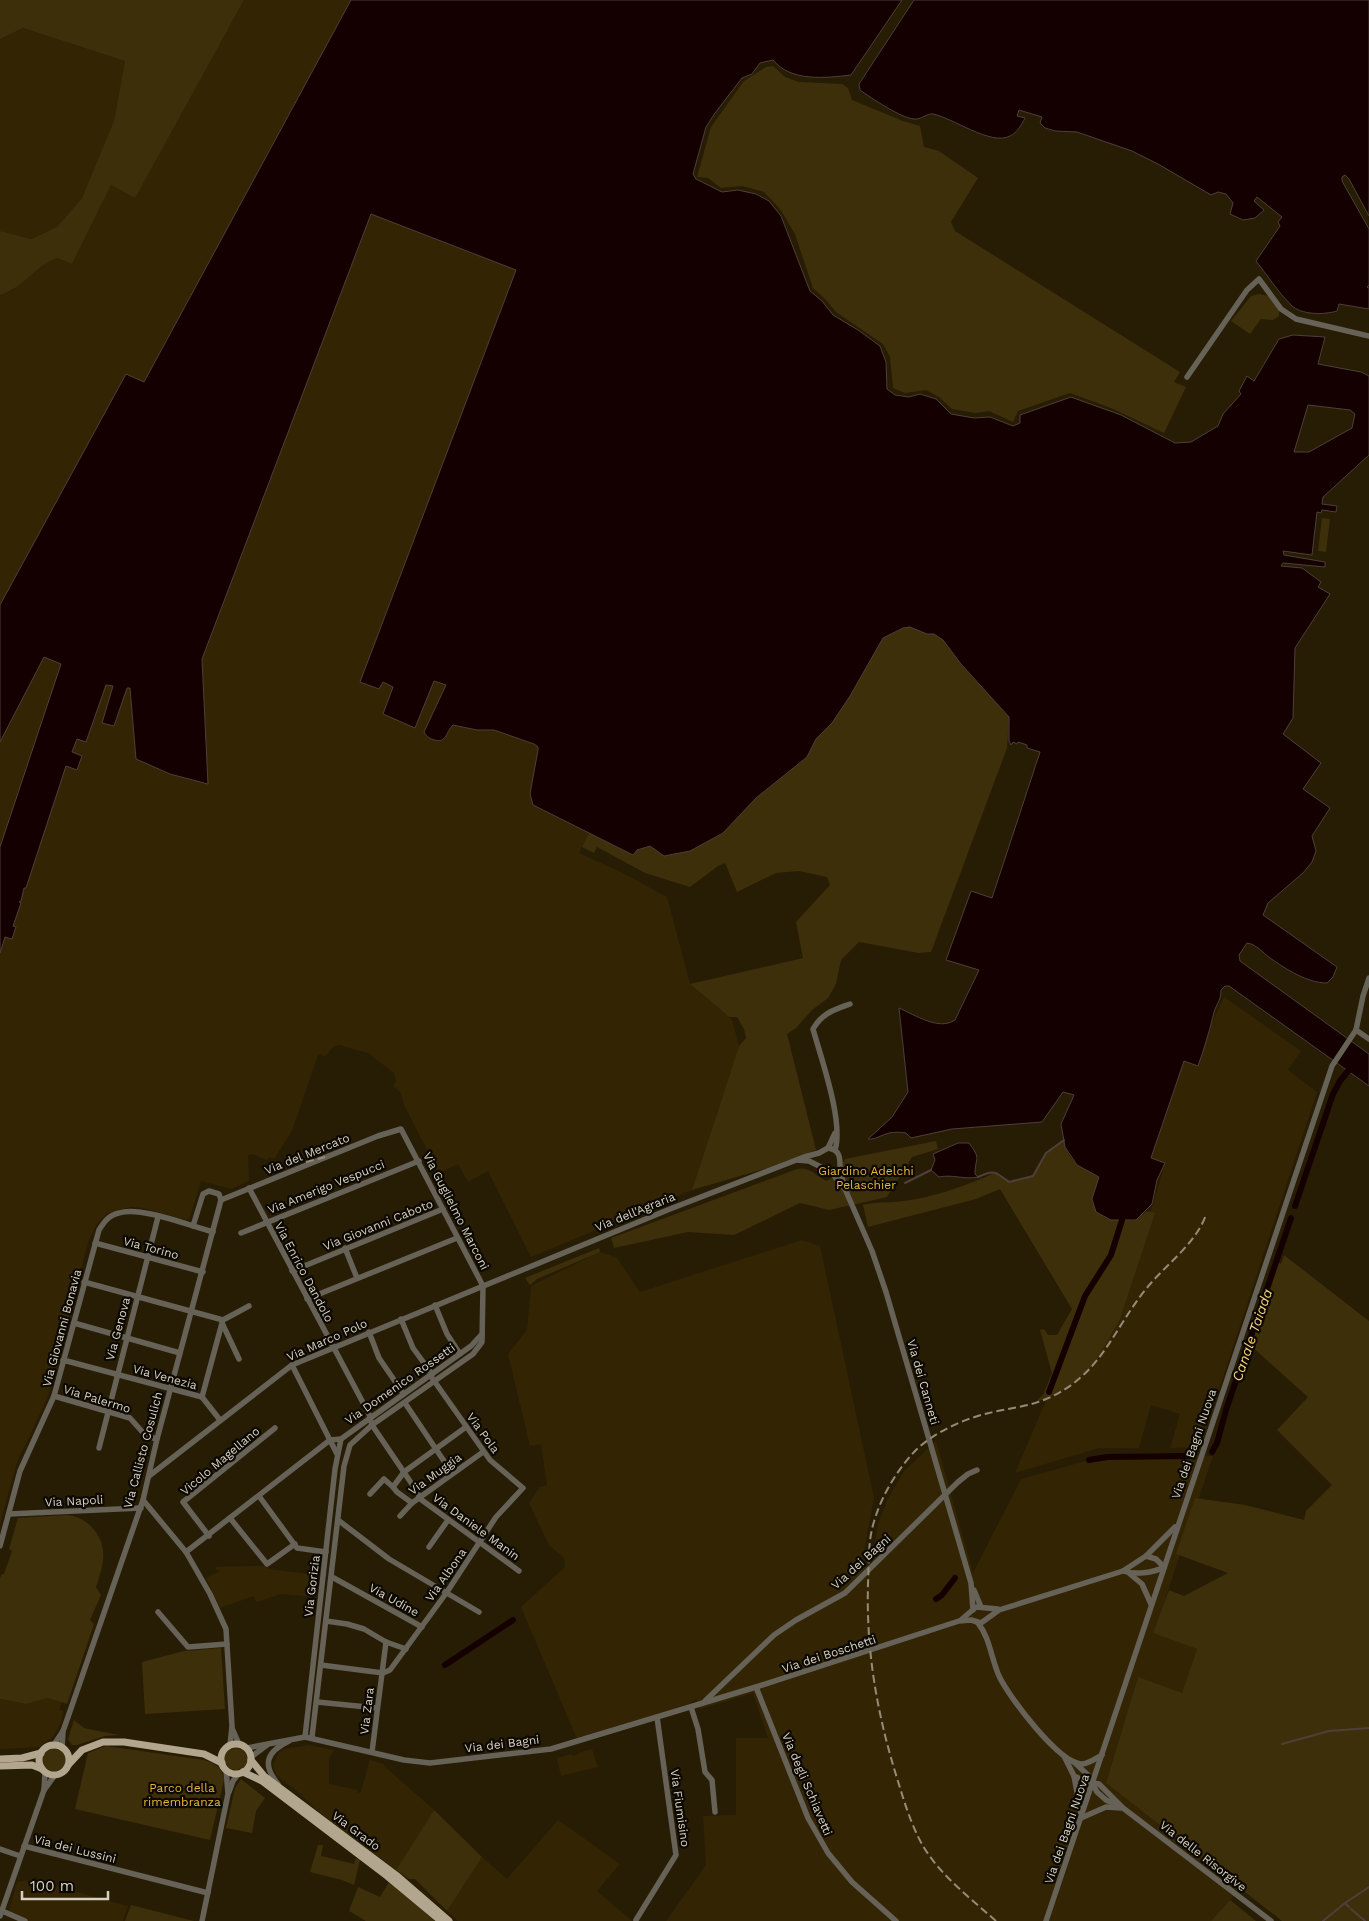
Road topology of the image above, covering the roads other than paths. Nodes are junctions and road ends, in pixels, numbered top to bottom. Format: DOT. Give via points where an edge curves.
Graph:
graph roads {
  1 [pos="1369,336"];
  2 [pos="1187,377"];
  3 [pos="1369,978"];
  4 [pos="850,1004"];
  5 [pos="1356,1030"];
  6 [pos="1369,1040"];
  7 [pos="401,1129"];
  8 [pos="836,1131"];
  9 [pos="828,1148"];
  10 [pos="835,1150"];
  11 [pos="819,1154"];
  12 [pos="797,1160"];
  13 [pos="419,1161"];
  14 [pos="840,1166"];
  15 [pos="821,1167"];
  16 [pos="829,1172"];
  17 [pos="249,1188"];
  18 [pos="845,1189"];
  19 [pos="221,1200"];
  20 [pos="443,1209"];
  21 [pos="158,1217"];
  22 [pos="266,1222"];
  23 [pos="193,1226"];
  24 [pos="213,1232"];
  25 [pos="241,1233"];
  26 [pos="457,1238"];
  27 [pos="95,1243"];
  28 [pos="345,1248"];
  29 [pos="148,1257"];
  30 [pos="292,1271"];
  31 [pos="203,1272"];
  32 [pos="358,1278"];
  33 [pos="84,1282"];
  34 [pos="483,1286"];
  35 [pos="137,1297"];
  36 [pos="307,1299"];
  37 [pos="250,1306"];
  38 [pos="436,1306"];
  39 [pos="192,1311"];
  40 [pos="402,1319"];
  41 [pos="222,1321"];
  42 [pos="74,1323"];
  43 [pos="369,1332"];
  44 [pos="482,1334"];
  45 [pos="126,1338"];
  46 [pos="332,1347"];
  47 [pos="180,1353"];
  48 [pos="460,1354"];
  49 [pos="239,1359"];
  50 [pos="63,1360"];
  51 [pos="292,1365"];
  52 [pos="117,1374"];
  53 [pos="431,1374"];
  54 [pos="434,1381"];
  55 [pos="170,1390"];
  56 [pos="403,1393"];
  57 [pos="54,1396"];
  58 [pos="202,1397"];
  59 [pos="405,1403"];
  60 [pos="107,1412"];
  61 [pos="370,1417"];
  62 [pos="220,1420"];
  63 [pos="372,1425"];
  64 [pos="466,1427"];
  65 [pos="275,1428"];
  66 [pos="157,1439"];
  67 [pos="341,1439"];
  68 [pos="330,1440"];
  69 [pos="350,1445"];
  70 [pos="99,1448"];
  71 [pos="436,1449"];
  72 [pos="483,1452"];
  73 [pos="337,1455"];
  74 [pos="977,1470"];
  75 [pos="404,1472"];
  76 [pos="452,1473"];
  77 [pos="149,1476"];
  78 [pos="394,1487"];
  79 [pos="524,1488"];
  80 [pos="370,1494"];
  81 [pos="259,1496"];
  82 [pos="945,1496"];
  83 [pos="419,1498"];
  84 [pos="143,1500"];
  85 [pos="412,1503"];
  86 [pos="141,1508"];
  87 [pos="9,1514"];
  88 [pos="400,1516"];
  89 [pos="230,1518"];
  90 [pos="338,1520"];
  91 [pos="448,1520"];
  92 [pos="1178,1525"];
  93 [pos="209,1536"];
  94 [pos="480,1543"];
  95 [pos="295,1544"];
  96 [pos="0,1546"];
  97 [pos="429,1547"];
  98 [pos="186,1552"];
  99 [pos="326,1552"];
  100 [pos="1146,1556"];
  101 [pos="1164,1567"];
  102 [pos="519,1571"];
  103 [pos="1123,1571"];
  104 [pos="1130,1574"];
  105 [pos="332,1577"];
  106 [pos="971,1584"];
  107 [pos="447,1592"];
  108 [pos="1151,1604"];
  109 [pos="983,1608"];
  110 [pos="1004,1609"];
  111 [pos="972,1611"];
  112 [pos="158,1612"];
  113 [pos="479,1612"];
  114 [pos="986,1618"];
  115 [pos="326,1621"];
  116 [pos="959,1621"];
  117 [pos="976,1622"];
  118 [pos="422,1627"];
  119 [pos="986,1637"];
  120 [pos="386,1642"];
  121 [pos="227,1644"];
  122 [pos="406,1649"];
  123 [pos="321,1665"];
  124 [pos="382,1672"];
  125 [pos="756,1687"];
  126 [pos="317,1702"];
  127 [pos="704,1703"];
  128 [pos="691,1707"];
  129 [pos="377,1708"];
  130 [pos="657,1717"];
  131 [pos="232,1726"];
  132 [pos="64,1731"];
  133 [pos="305,1737"];
  134 [pos="295,1738"];
  135 [pos="312,1738"];
  136 [pos="239,1744"];
  137 [pos="269,1744"];
  138 [pos="53,1746"];
  139 [pos="227,1748"];
  140 [pos="247,1748"];
  141 [pos="64,1750"];
  142 [pos="82,1750"];
  143 [pos="372,1752"];
  144 [pos="41,1753"];
  145 [pos="204,1754"];
  146 [pos="1063,1755"];
  147 [pos="1102,1755"];
  148 [pos="251,1758"];
  149 [pos="0,1759"];
  150 [pos="1075,1762"];
  151 [pos="69,1764"];
  152 [pos="0,1766"];
  153 [pos="224,1766"];
  154 [pos="43,1770"];
  155 [pos="241,1773"];
  156 [pos="56,1775"];
  157 [pos="1074,1776"];
  158 [pos="1092,1783"];
  159 [pos="44,1790"];
  160 [pos="283,1791"];
  161 [pos="228,1794"];
  162 [pos="1123,1808"];
  163 [pos="715,1812"];
  164 [pos="1081,1818"];
  165 [pos="24,1846"];
  166 [pos="0,1849"];
  167 [pos="20,1856"];
  168 [pos="208,1894"];
  169 [pos="1,1912"];
  170 [pos="636,1920"];
  171 [pos="25,1921"];
  172 [pos="202,1921"];
  173 [pos="441,1921"];
  174 [pos="449,1921"];
  175 [pos="896,1921"];
  176 [pos="1046,1921"];
  177 [pos="1271,1921"];
  1 -- 2 [label="street" via="1296,319 1281,309 1259,280 1247,290"];
  3 -- 5 [label="street, Via dei Bagni Nuova"];
  4 -- 8 [label="street" via="820,1017 813,1028 833,1103"];
  5 -- 6 [label="street"];
  5 -- 92 [label="street, Via dei Bagni Nuova" via="1332,1066"];
  7 -- 13 [label="street, Via Guglielmo Marconi"];
  7 -- 17 [label="street, Via del Mercato"];
  8 -- 9 [label="street"];
  8 -- 10 [label="street"];
  9 -- 10 [label="street"];
  9 -- 11 [label="street, Via dell'Agraria"];
  10 -- 14 [label="street" via="840,1156"];
  11 -- 12 [label="street, Via dell'Agraria"];
  11 -- 15 [label="street"];
  12 -- 15 [label="street"];
  12 -- 34 [label="street, Via dell'Agraria"];
  13 -- 20 [label="street, Via Guglielmo Marconi"];
  13 -- 22 [label="street, Via Amerigo Vespucci"];
  14 -- 16 [label="street"];
  14 -- 18 [label="street, Via dei Canneti"];
  15 -- 16 [label="street"];
  16 -- 18 [label="street, Via dei Canneti"];
  17 -- 19 [label="street, Via del Mercato"];
  17 -- 22 [label="street, Via Enrico Dandolo"];
  18 -- 82 [label="street, Via dei Canneti" via="886,1292"];
  19 -- 23 [label="street" via="219,1194 209,1191 203,1194"];
  19 -- 24 [label="street, Via Callisto Cosulich"];
  20 -- 26 [label="street, Via Guglielmo Marconi"];
  20 -- 28 [label="street, Via Giovanni Caboto"];
  21 -- 23 [label="street, Via Giovanni Bonavia"];
  21 -- 27 [label="street, Via Giovanni Bonavia" via="137,1211 120,1212 106,1220"];
  21 -- 29 [label="street, Via Genova"];
  22 -- 25 [label="street, Via Amerigo Vespucci"];
  22 -- 30 [label="street, Via Enrico Dandolo"];
  23 -- 24 [label="street, Via Giovanni Bonavia"];
  24 -- 31 [label="street, Via Callisto Cosulich"];
  26 -- 32 [label="street"];
  26 -- 34 [label="street, Via Guglielmo Marconi"];
  27 -- 29 [label="street, Via Torino"];
  27 -- 33 [label="street, Via Giovanni Bonavia"];
  28 -- 30 [label="street, Via Giovanni Caboto"];
  28 -- 32 [label="street"];
  29 -- 31 [label="street, Via Torino"];
  29 -- 35 [label="street, Via Genova"];
  30 -- 36 [label="street, Via Enrico Dandolo"];
  31 -- 39 [label="street, Via Callisto Cosulich"];
  32 -- 36 [label="street"];
  33 -- 35 [label="street"];
  33 -- 42 [label="street, Via Giovanni Bonavia"];
  34 -- 38 [label="street, Via Marco Polo"];
  34 -- 44 [label="street, Via Guglielmo Marconi"];
  35 -- 39 [label="street"];
  35 -- 45 [label="street, Via Genova"];
  36 -- 46 [label="street, Via Enrico Dandolo"];
  37 -- 41 [label="street"];
  38 -- 40 [label="street, Via Marco Polo"];
  38 -- 48 [label="street" via="447,1334"];
  39 -- 41 [label="street"];
  39 -- 47 [label="street, Via Callisto Cosulich"];
  40 -- 43 [label="street, Via Marco Polo"];
  40 -- 53 [label="street, Via Pola" via="413,1348"];
  41 -- 49 [label="street"];
  41 -- 58 [label="street"];
  42 -- 45 [label="street"];
  42 -- 50 [label="street, Via Giovanni Bonavia"];
  43 -- 46 [label="street, Via Marco Polo"];
  43 -- 56 [label="street" via="379,1358"];
  44 -- 48 [label="street, Via Domenico Rossetti"];
  44 -- 54 [label="street, Via Domenico Rossetti" via="482,1342 476,1350"];
  45 -- 47 [label="street"];
  45 -- 52 [label="street, Via Genova"];
  46 -- 51 [label="street, Via Marco Polo"];
  46 -- 61 [label="street, Via Enrico Dandolo"];
  47 -- 55 [label="street, Via Callisto Cosulich"];
  48 -- 53 [label="street, Via Domenico Rossetti"];
  50 -- 52 [label="street, Via Venezia"];
  50 -- 57 [label="street, Via Giovanni Bonavia"];
  51 -- 62 [label="street, Via Marco Polo"];
  51 -- 68 [label="street"];
  52 -- 55 [label="street, Via Venezia"];
  52 -- 60 [label="street, Via Genova"];
  53 -- 54 [label="street, Via Pola"];
  53 -- 56 [label="street, Via Domenico Rossetti"];
  54 -- 59 [label="street, Via Domenico Rossetti"];
  54 -- 64 [label="street, Via Pola"];
  55 -- 58 [label="street, Via Venezia"];
  55 -- 66 [label="street, Via Callisto Cosulich"];
  56 -- 61 [label="street, Via Domenico Rossetti"];
  57 -- 60 [label="street, Via Palermo"];
  57 -- 87 [label="street, Via Giovanni Bonavia" via="20,1470"];
  58 -- 62 [label="street"];
  59 -- 63 [label="street, Via Domenico Rossetti"];
  59 -- 71 [label="street"];
  60 -- 66 [label="street, Via Palermo" via="130,1418 146,1436"];
  60 -- 70 [label="street, Via Genova"];
  61 -- 63 [label="street, Via Enrico Dandolo"];
  61 -- 67 [label="street, Via Domenico Rossetti"];
  62 -- 77 [label="street, Via Marco Polo"];
  63 -- 69 [label="street, Via Domenico Rossetti"];
  63 -- 75 [label="street, Via Daniele Manin"];
  64 -- 71 [label="street"];
  64 -- 72 [label="street, Via Pola"];
  65 -- 93 [label="street, Vicolo Magellano" via="183,1502"];
  66 -- 77 [label="street, Via Callisto Cosulich"];
  67 -- 68 [label="street, Via Domenico Rossetti"];
  67 -- 73 [label="street, Via Gorizia"];
  68 -- 73 [label="street"];
  68 -- 81 [label="street"];
  69 -- 90 [label="street, Via Gorizia"];
  71 -- 75 [label="street"];
  71 -- 76 [label="street"];
  72 -- 76 [label="street, Via Muggia"];
  72 -- 79 [label="street, Via Pola"];
  73 -- 99 [label="street, Via Gorizia"];
  74 -- 82 [label="street, Via dei Bagni" via="968,1474"];
  75 -- 78 [label="street"];
  75 -- 83 [label="street, Via Daniele Manin"];
  76 -- 83 [label="street, Via Muggia"];
  77 -- 84 [label="street, Via Callisto Cosulich"];
  78 -- 80 [label="street" via="384,1479"];
  78 -- 85 [label="street"];
  79 -- 94 [label="street, Via Albona" via="496,1517"];
  81 -- 89 [label="street"];
  81 -- 95 [label="street"];
  82 -- 106 [label="street, Via dei Canneti"];
  82 -- 127 [label="street, Via dei Bagni" via="845,1593 774,1635"];
  83 -- 85 [label="street, Via Muggia"];
  83 -- 91 [label="street, Via Daniele Manin"];
  84 -- 86 [label="street, Via Callisto Cosulich"];
  84 -- 98 [label="street"];
  85 -- 88 [label="street, Via Muggia"];
  86 -- 87 [label="street, Via Napoli"];
  86 -- 132 [label="street, Via Callisto Cosulich"];
  87 -- 96 [label="street, Via Giovanni Bonavia"];
  89 -- 93 [label="street"];
  89 -- 95 [label="street" via="267,1564"];
  90 -- 105 [label="street, Via Gorizia"];
  90 -- 107 [label="street" via="390,1559"];
  91 -- 94 [label="street, Via Daniele Manin"];
  91 -- 97 [label="street"];
  92 -- 100 [label="street, Via dei Boschetti"];
  92 -- 101 [label="street, Via dei Bagni Nuova"];
  93 -- 98 [label="street"];
  94 -- 102 [label="street, Via Daniele Manin"];
  94 -- 107 [label="street, Via Albona"];
  95 -- 99 [label="street" via="297,1548"];
  98 -- 121 [label="street" via="226,1629"];
  99 -- 133 [label="street, Via Gorizia"];
  100 -- 101 [label="street" via="1156,1559"];
  100 -- 103 [label="street, Via dei Boschetti"];
  101 -- 104 [label="street"];
  101 -- 108 [label="street, Via dei Bagni Nuova"];
  103 -- 104 [label="street"];
  103 -- 110 [label="street, Via dei Boschetti"];
  104 -- 108 [label="street" via="1142,1584"];
  105 -- 115 [label="street, Via Gorizia"];
  105 -- 118 [label="street, Via Udine"];
  106 -- 109 [label="street, Via dei Canneti"];
  106 -- 111 [label="street, Via dei Canneti"];
  107 -- 113 [label="street"];
  107 -- 118 [label="street, Via Albona"];
  108 -- 147 [label="street, Via dei Bagni Nuova"];
  109 -- 110 [label="street, Via dei Boschetti"];
  109 -- 111 [label="street, Via dei Boschetti"];
  109 -- 114 [label="street, Via dei Canneti"];
  110 -- 114 [label="street, Via dei Boschetti"];
  111 -- 116 [label="street, Via dei Boschetti"];
  111 -- 117 [label="street, Via dei Canneti"];
  112 -- 121 [label="street" via="188,1647"];
  114 -- 117 [label="street, Via dei Boschetti"];
  114 -- 119 [label="street"];
  115 -- 120 [label="street" via="364,1629"];
  115 -- 123 [label="street, Via Gorizia"];
  116 -- 117 [label="street, Via dei Boschetti"];
  116 -- 125 [label="street, Via dei Boschetti"];
  117 -- 119 [label="street"];
  118 -- 122 [label="street, Via Udine"];
  119 -- 146 [label="street" via="1005,1688"];
  120 -- 122 [label="street"];
  120 -- 124 [label="street, Via Zara"];
  121 -- 131 [label="street"];
  122 -- 124 [label="street, Via Zara" via="390,1670"];
  123 -- 124 [label="street"];
  123 -- 126 [label="street, Via Gorizia"];
  124 -- 129 [label="street, Via Zara"];
  125 -- 127 [label="street, Via dei Boschetti"];
  125 -- 175 [label="street, Via degli Schiavetti" via="808,1818 828,1854 852,1882"];
  126 -- 129 [label="street"];
  126 -- 135 [label="street, Via Gorizia"];
  127 -- 128 [label="street, Via dei Bagni"];
  128 -- 130 [label="street, Via dei Bagni"];
  128 -- 163 [label="street" via="705,1772 712,1780"];
  129 -- 143 [label="street, Via Zara"];
  130 -- 143 [label="street, Via dei Bagni" via="551,1749 430,1763"];
  130 -- 170 [label="street, Via Fiumisino" via="676,1855"];
  131 -- 136 [label="street"];
  131 -- 139 [label="street"];
  132 -- 138 [label="street, Via Callisto Cosulich"];
  132 -- 141 [label="street, Via Callisto Cosulich"];
  133 -- 134 [label="street, Via dei Bagni"];
  133 -- 135 [label="street, Via dei Bagni"];
  134 -- 137 [label="street, Via dei Bagni"];
  134 -- 160 [label="street" via="278,1747 269,1759 269,1771"];
  135 -- 143 [label="street, Via dei Bagni"];
  136 -- 139 [label="main road"];
  136 -- 140 [label="main road"];
  137 -- 140 [label="street, Via dei Bagni"];
  137 -- 148 [label="street"];
  138 -- 141 [label="main road"];
  138 -- 144 [label="main road, Via Callisto Cosulich"];
  139 -- 145 [label="main road"];
  139 -- 153 [label="main road" via="222,1759"];
  140 -- 148 [label="main road"];
  141 -- 142 [label="main road"];
  141 -- 151 [label="main road, Via Callisto Cosulich"];
  142 -- 145 [label="main road" via="96,1743 111,1742"];
  142 -- 151 [label="main road"];
  144 -- 149 [label="main road, Via Callisto Cosulich"];
  144 -- 154 [label="main road" via="39,1761"];
  145 -- 153 [label="main road"];
  146 -- 150 [label="street"];
  146 -- 157 [label="street"];
  147 -- 150 [label="street" via="1082,1764"];
  147 -- 158 [label="street, Via dei Bagni Nuova"];
  148 -- 155 [label="main road"];
  148 -- 160 [label="main road, Via Grado" via="264,1776"];
  150 -- 158 [label="street"];
  151 -- 156 [label="main road" via="64,1772"];
  152 -- 154 [label="main road" via="32,1765"];
  153 -- 155 [label="main road"];
  153 -- 161 [label="street"];
  154 -- 156 [label="main road"];
  154 -- 159 [label="street"];
  155 -- 161 [label="street" via="233,1781"];
  155 -- 173 [label="main road, Via Grado" via="262,1781 394,1881"];
  156 -- 159 [label="street"];
  157 -- 158 [label="street"];
  157 -- 164 [label="street"];
  158 -- 162 [label="street, Via delle Risorgive" via="1106,1800"];
  158 -- 164 [label="street, Via dei Bagni Nuova"];
  159 -- 165 [label="street"];
  160 -- 174 [label="main road, Via Grado" via="396,1875"];
  161 -- 168 [label="street"];
  162 -- 164 [label="street" via="1106,1807"];
  162 -- 177 [label="street, Via delle Risorgive"];
  164 -- 176 [label="street, Via dei Bagni Nuova"];
  165 -- 167 [label="street"];
  165 -- 168 [label="street, Via dei Lussini"];
  166 -- 167 [label="street"];
  167 -- 169 [label="street"];
  168 -- 172 [label="street"];
  169 -- 171 [label="street"];
}
